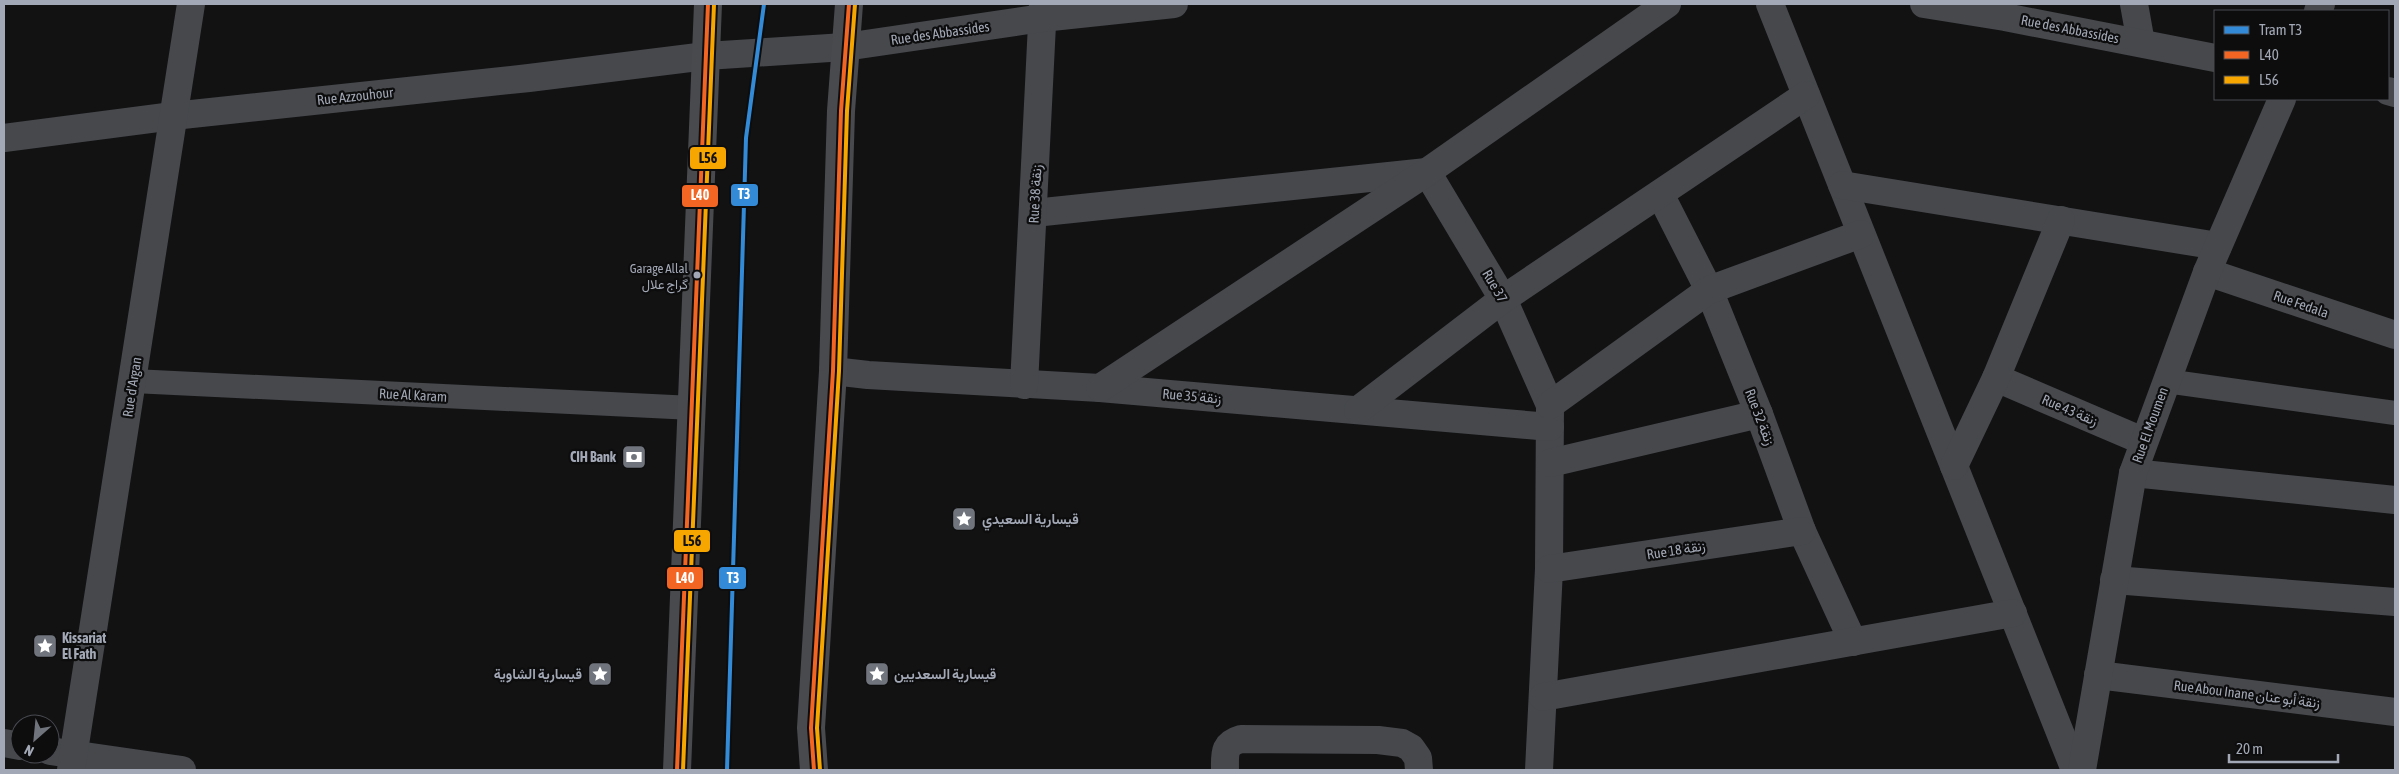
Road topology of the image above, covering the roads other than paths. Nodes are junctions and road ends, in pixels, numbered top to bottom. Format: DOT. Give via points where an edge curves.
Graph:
graph roads {
  1 [pos="191,4"];
  2 [pos="708,4"];
  3 [pos="849,4"];
  4 [pos="1174,4"];
  5 [pos="1667,4"];
  6 [pos="1770,4"];
  7 [pos="1924,4"];
  8 [pos="2134,4"];
  9 [pos="1042,11"];
  10 [pos="2141,43"];
  11 [pos="845,47"];
  12 [pos="706,56"];
  13 [pos="2214,58"];
  14 [pos="1806,95"];
  15 [pos="2282,100"];
  16 [pos="173,116"];
  17 [pos="4,138"];
  18 [pos="1427,172"];
  19 [pos="1842,185"];
  20 [pos="1660,194"];
  21 [pos="1034,213"];
  22 [pos="2061,220"];
  23 [pos="1861,234"];
  24 [pos="2218,246"];
  25 [pos="2207,272"];
  26 [pos="1709,290"];
  27 [pos="1504,299"];
  28 [pos="2395,335"];
  29 [pos="833,371"];
  30 [pos="1996,378"];
  31 [pos="133,381"];
  32 [pos="2166,381"];
  33 [pos="1024,385"];
  34 [pos="1100,388"];
  35 [pos="693,408"];
  36 [pos="1358,410"];
  37 [pos="2395,412"];
  38 [pos="1759,414"];
  39 [pos="1550,416"];
  40 [pos="2143,441"];
  41 [pos="1550,462"];
  42 [pos="1954,466"];
  43 [pos="2133,473"];
  44 [pos="2395,500"];
  45 [pos="1802,531"];
  46 [pos="1549,569"];
  47 [pos="2114,580"];
  48 [pos="2395,602"];
  49 [pos="2013,613"];
  50 [pos="1853,642"];
  51 [pos="2098,675"];
  52 [pos="1543,697"];
  53 [pos="2395,712"];
  54 [pos="65,759"];
  55 [pos="1225,761"];
  56 [pos="182,770"];
  57 [pos="677,770"];
  58 [pos="814,770"];
  59 [pos="1419,770"];
  60 [pos="1539,770"];
  61 [pos="2075,770"];
  62 [pos="2082,770"];
  1 -- 16 [label="street, Rue d'Argan"];
  2 -- 12 [label="main road"];
  3 -- 11 [label="main road"];
  4 -- 9 [label="street, Rue des Abbassides"];
  5 -- 18 [label="street"];
  6 -- 14 [label="street"];
  7 -- 10 [label="street, Rue des Abbassides"];
  8 -- 10 [label="street"];
  9 -- 11 [label="street, Rue des Abbassides"];
  9 -- 21 [label="street, Rue 38 زنقة"];
  10 -- 13 [label="street, Rue des Abbassides"];
  11 -- 12 [label="street, Rue des Abbassides"];
  11 -- 29 [label="main road"];
  12 -- 16 [label="street, Rue Azzouhour"];
  12 -- 35 [label="main road"];
  14 -- 19 [label="street"];
  14 -- 20 [label="street"];
  15 -- 24 [label="street, Rue El Moumen"];
  16 -- 17 [label="street, Rue Azzouhour"];
  16 -- 31 [label="street, Rue d'Argan"];
  18 -- 21 [label="street"];
  18 -- 27 [label="street, Rue 37"];
  18 -- 34 [label="street"];
  19 -- 22 [label="street"];
  19 -- 23 [label="street"];
  20 -- 26 [label="street, Rue 32 زنقة"];
  20 -- 27 [label="street"];
  21 -- 33 [label="street, Rue 38 زنقة"];
  22 -- 24 [label="street"];
  22 -- 30 [label="street"];
  23 -- 26 [label="street"];
  23 -- 42 [label="street"];
  24 -- 25 [label="street, Rue El Moumen"];
  25 -- 28 [label="street, Rue Fedala"];
  25 -- 32 [label="street, Rue El Moumen"];
  26 -- 38 [label="street, Rue 32 زنقة"];
  26 -- 39 [label="street"];
  27 -- 36 [label="street"];
  27 -- 39 [label="street, Rue 37"];
  29 -- 33 [label="street, Rue 35 زنقة"];
  29 -- 58 [label="main road" via="811,728"];
  30 -- 40 [label="street, Rue 43 زنقة"];
  30 -- 42 [label="street"];
  31 -- 35 [label="street, Rue Al Karam"];
  31 -- 54 [label="street, Rue d'Argan"];
  32 -- 37 [label="street"];
  32 -- 40 [label="street, Rue El Moumen"];
  33 -- 34 [label="street, Rue 35 زنقة"];
  34 -- 36 [label="street, Rue 35 زنقة"];
  35 -- 57 [label="main road"];
  36 -- 39 [label="street, Rue 35 زنقة"];
  38 -- 41 [label="street"];
  38 -- 45 [label="street, Rue 32 زنقة"];
  39 -- 41 [label="street"];
  40 -- 43 [label="street, Rue El Moumen"];
  41 -- 46 [label="street"];
  42 -- 49 [label="street"];
  43 -- 44 [label="street"];
  43 -- 47 [label="street, Rue El Moumen"];
  45 -- 46 [label="street, Rue 18 زنقة"];
  45 -- 50 [label="street, Rue 32 زنقة"];
  46 -- 52 [label="street"];
  47 -- 48 [label="street"];
  47 -- 51 [label="street, Rue El Moumen"];
  49 -- 50 [label="street"];
  49 -- 61 [label="street"];
  50 -- 52 [label="street"];
  51 -- 53 [label="street, Rue Abou Inane زنقة أبو عنان"];
  51 -- 62 [label="street, Rue El Moumen"];
  52 -- 60 [label="street"];
  54 -- 56 [label="street"];
  55 -- 59 [label="street" via="1231,742 1241,739 1378,740 1402,742 1411,748 1418,758"];
}
